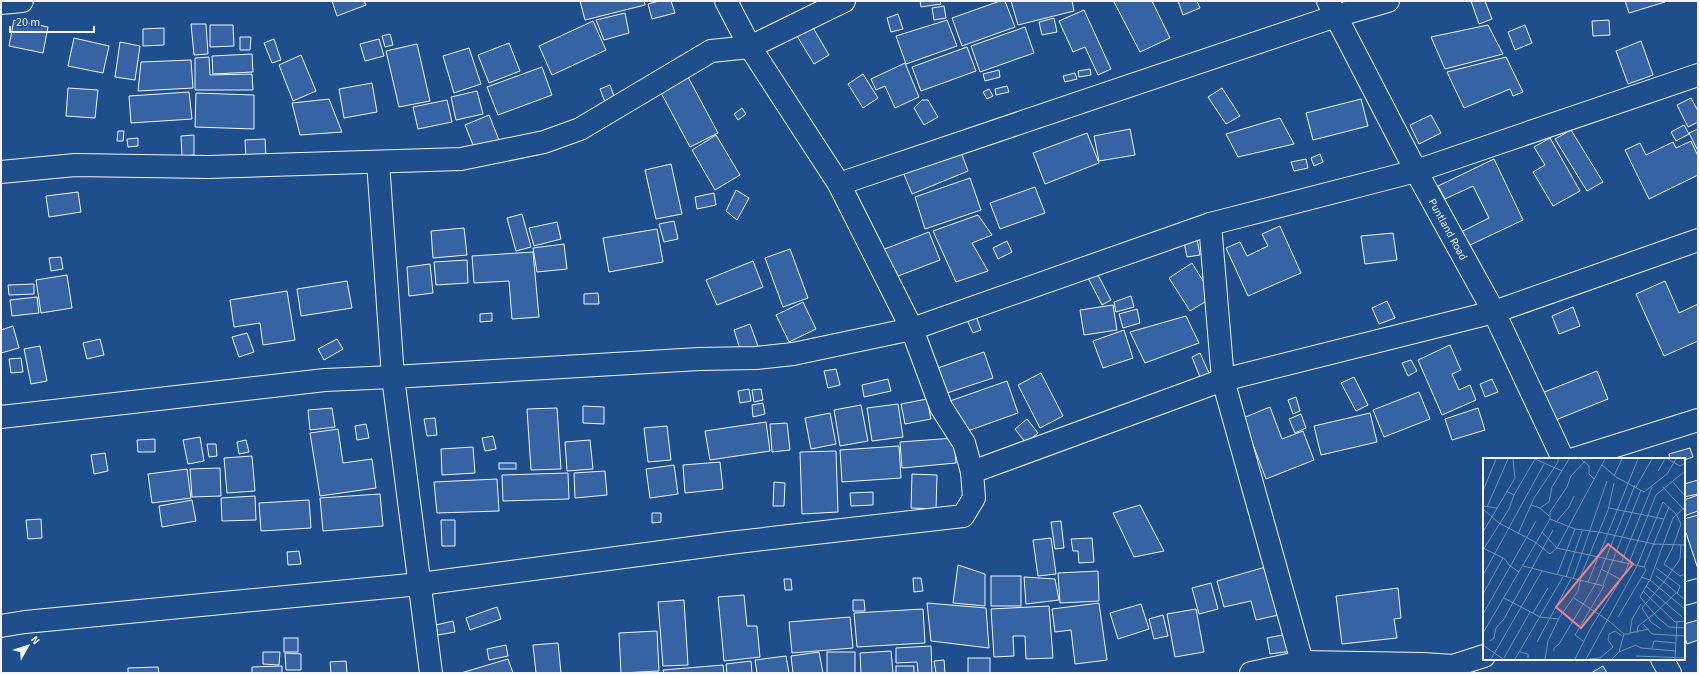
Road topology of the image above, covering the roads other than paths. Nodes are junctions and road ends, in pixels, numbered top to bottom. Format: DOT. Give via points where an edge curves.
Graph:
graph roads {
  1 [pos="22,1"];
  2 [pos="726,1"];
  3 [pos="844,1"];
  4 [pos="1388,1"];
  5 [pos="1,3"];
  6 [pos="1332,9"];
  7 [pos="750,47"];
  8 [pos="1698,75"];
  9 [pos="378,162"];
  10 [pos="1416,171"];
  11 [pos="1,172"];
  12 [pos="839,184"];
  13 [pos="1210,224"];
  14 [pos="1698,240"];
  15 [pos="1494,312"];
  16 [pos="912,330"];
  17 [pos="393,377"];
  18 [pos="1223,380"];
  19 [pos="1,417"];
  20 [pos="1698,420"];
  21 [pos="1563,458"];
  22 [pos="1577,458"];
  23 [pos="972,472"];
  24 [pos="420,584"];
  25 [pos="1698,590"];
  26 [pos="1685,594"];
  27 [pos="1,626"];
  28 [pos="1483,656"];
  29 [pos="1663,660"];
  30 [pos="1302,662"];
  31 [pos="431,673"];
  32 [pos="1251,673"];
  33 [pos="1670,673"];
  1 -- 5 [label="street"];
  2 -- 7 [label="street"];
  3 -- 7 [label="street"];
  4 -- 6 [label="street"];
  6 -- 10 [label="street, Puntland Road"];
  6 -- 12 [label="street"];
  7 -- 9 [label="street" via="711,51 580,129 544,142 461,159"];
  7 -- 12 [label="street"];
  8 -- 10 [label="street"];
  9 -- 11 [label="street" via="208,167 75,165"];
  9 -- 17 [label="street"];
  10 -- 13 [label="street"];
  10 -- 15 [label="street, Puntland Road"];
  12 -- 16 [label="street"];
  13 -- 16 [label="street"];
  13 -- 18 [label="street"];
  14 -- 15 [label="street"];
  15 -- 18 [label="street"];
  15 -- 21 [label="street, Puntland Road"];
  16 -- 17 [label="street" via="793,354 756,358 692,359"];
  16 -- 23 [label="street" via="941,407 964,443"];
  17 -- 19 [label="street" via="325,380"];
  17 -- 24 [label="street"];
  18 -- 23 [label="street"];
  18 -- 30 [label="street"];
  20 -- 22 [label="street"];
  23 -- 24 [label="street" via="974,498 963,516 729,543"];
  24 -- 27 [label="street"];
  24 -- 31 [label="street"];
  25 -- 26 [label="street"];
  28 -- 30 [label="street" via="1454,666"];
  29 -- 33 [label="street"];
  30 -- 32 [label="street"];
}
